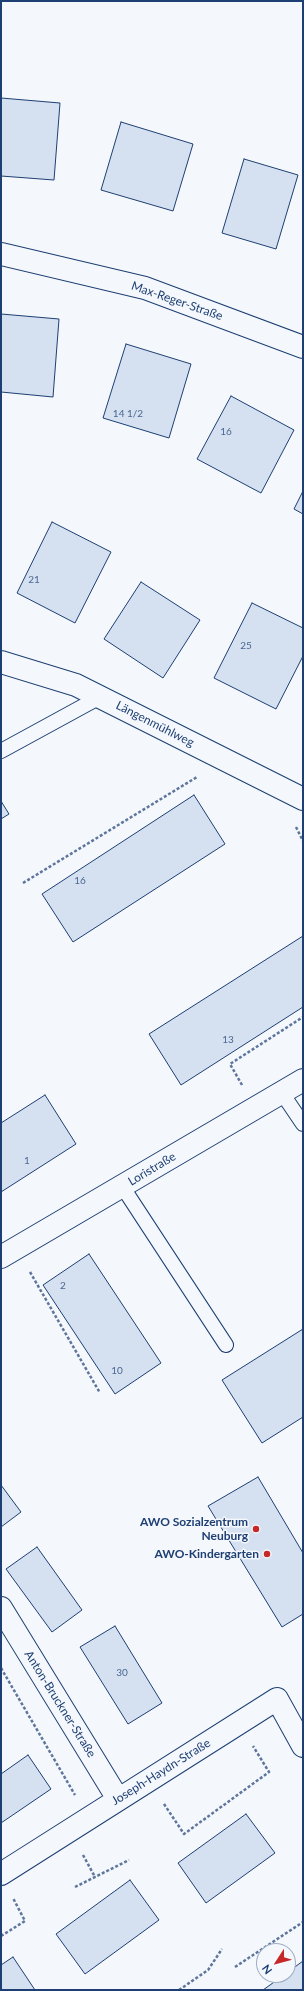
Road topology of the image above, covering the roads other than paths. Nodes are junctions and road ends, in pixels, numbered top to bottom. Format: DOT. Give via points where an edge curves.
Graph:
graph roads {
  1 [pos="1,254"];
  2 [pos="303,346"];
  3 [pos="1,662"];
  4 [pos="100,697"];
  5 [pos="1,751"];
  6 [pos="303,799"];
  7 [pos="303,1080"];
  8 [pos="282,1093"];
  9 [pos="303,1124"];
  10 [pos="122,1186"];
  11 [pos="9,1253"];
  12 [pos="226,1345"];
  13 [pos="1,1608"];
  14 [pos="303,1746"];
  15 [pos="118,1799"];
  16 [pos="1,1874"];
  1 -- 2 [label="street, Max-Reger-Straße" via="145,288"];
  3 -- 4 [label="street, Längenmühlweg" via="76,685"];
  4 -- 5 [label="lane"];
  4 -- 6 [label="street, Längenmühlweg"];
  7 -- 8 [label="street, Loristraße"];
  8 -- 9 [label="lane"];
  8 -- 10 [label="street, Loristraße"];
  10 -- 11 [label="street, Loristraße"];
  10 -- 12 [label="lane"];
  13 -- 15 [label="street, Anton-Bruckner-Straße"];
  14 -- 15 [label="street, Joseph-Haydn-Straße" via="277,1699"];
  15 -- 16 [label="street, Joseph-Haydn-Straße"];
}
